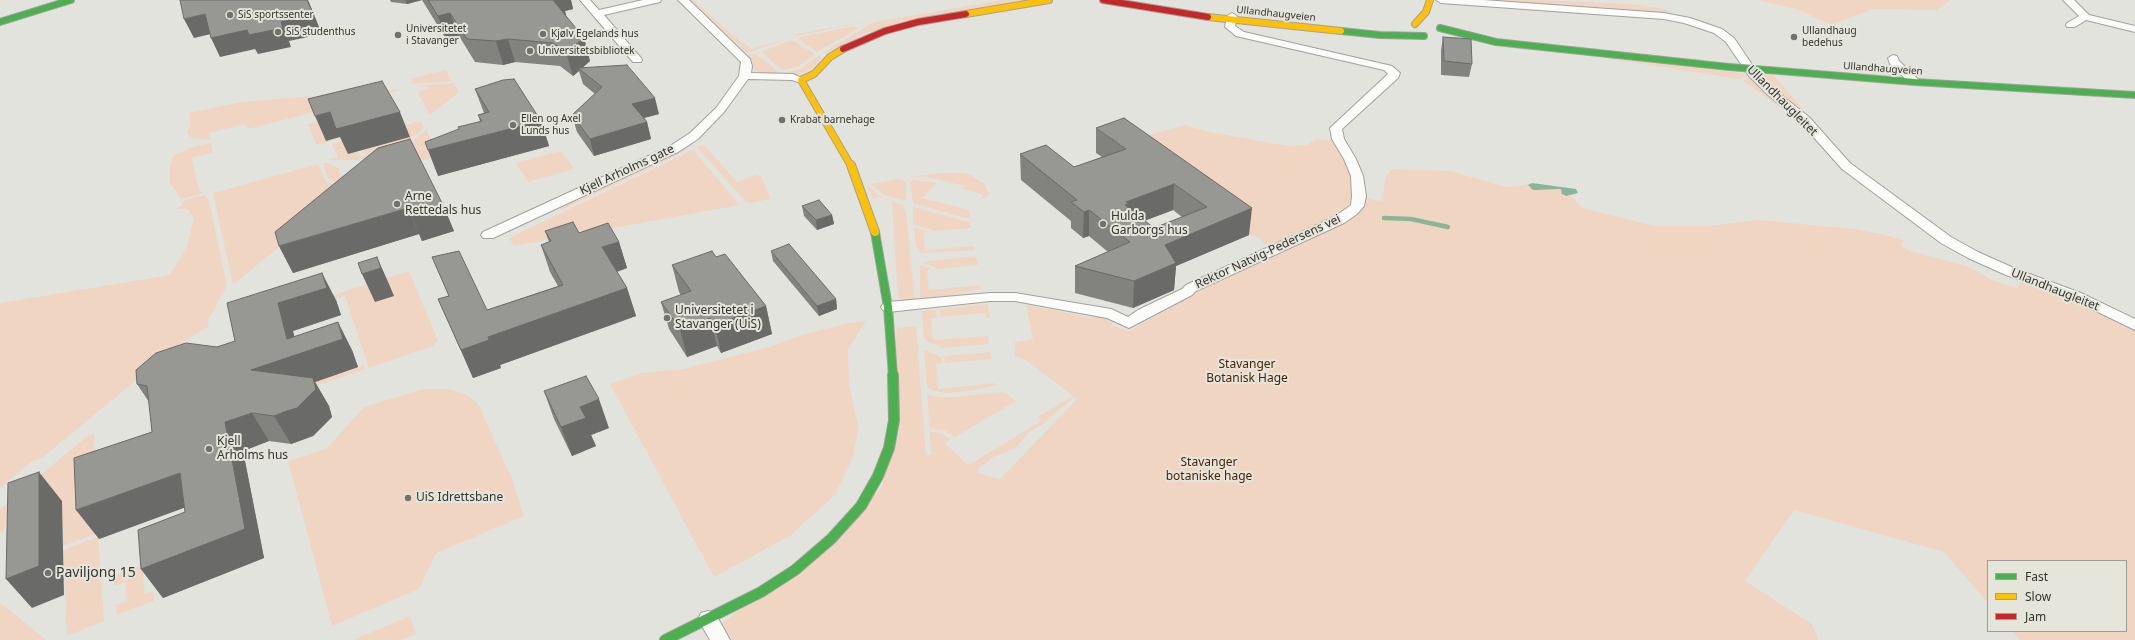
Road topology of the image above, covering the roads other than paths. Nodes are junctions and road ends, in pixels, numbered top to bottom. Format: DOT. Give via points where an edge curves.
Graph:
graph roads {
  1 [pos="51,0"];
  2 [pos="71,0"];
  3 [pos="585,0"];
  4 [pos="656,0"];
  5 [pos="683,0"];
  6 [pos="1035,0"];
  7 [pos="1049,0"];
  8 [pos="1103,0"];
  9 [pos="1127,0"];
  10 [pos="1430,0"];
  11 [pos="1441,0"];
  12 [pos="2068,0"];
  13 [pos="1022,4"];
  14 [pos="597,14"];
  15 [pos="2085,17"];
  16 [pos="0,18"];
  17 [pos="1232,18"];
  18 [pos="0,22"];
  19 [pos="1436,22"];
  20 [pos="1414,25"];
  21 [pos="2071,25"];
  22 [pos="2135,29"];
  23 [pos="1433,37"];
  24 [pos="1630,57"];
  25 [pos="1893,58"];
  26 [pos="637,60"];
  27 [pos="745,76"];
  28 [pos="801,80"];
  29 [pos="1915,82"];
  30 [pos="2135,95"];
  31 [pos="488,235"];
  32 [pos="888,307"];
  33 [pos="2135,325"];
  34 [pos="708,619"];
  35 [pos="665,640"];
  36 [pos="720,640"];
  1 -- 16 [label="main road"];
  2 -- 18 [label="main road"];
  3 -- 14 [label="street"];
  4 -- 14 [label="street"];
  5 -- 27 [label="street" via="742,56 747,66"];
  6 -- 13 [label="main road"];
  7 -- 13 [label="main road"];
  8 -- 17 [label="main road, Ullandhaugveien" via="1169,12"];
  9 -- 17 [label="main road, Ullandhaugveien"];
  10 -- 19 [label="main road"];
  10 -- 20 [label="main road" via="1426,12"];
  11 -- 33 [label="street, Ullandhaugleitet" via="1664,16 1718,31 1730,40 1753,74 1805,120 1846,166 1946,240 1992,264 2076,296"];
  12 -- 15 [label="street"];
  13 -- 28 [label="main road" via="918,22 878,33 846,47 830,57 814,74"];
  14 -- 26 [label="street"];
  15 -- 21 [label="street"];
  15 -- 22 [label="street"];
  17 -- 20 [label="main road, Ullandhaugveien" via="1355,28"];
  17 -- 23 [label="main road, Ullandhaugveien" via="1380,35"];
  17 -- 32 [label="street, Rektor Natvig-Pedersens vei" via="1230,27 1246,36 1388,68 1394,73 1394,76 1336,128 1338,139 1357,176 1359,196 1357,206 1352,211 1339,220 1191,288 1129,323 1111,314 1015,297"];
  19 -- 20 [label="main road, Ullandhaugveien"];
  19 -- 23 [label="main road" via="1440,34"];
  19 -- 24 [label="main road, Ullandhaugveien" via="1496,42"];
  20 -- 23 [label="main road" via="1413,32"];
  23 -- 24 [label="main road, Ullandhaugveien" via="1496,47"];
  24 -- 29 [label="main road, Ullandhaugveien, bridge"];
  25 -- 29 [label="street"];
  27 -- 28 [label="street" via="793,77"];
  27 -- 31 [label="street, Kjell Arholms gate" via="713,118 689,140"];
  28 -- 32 [label="main road" via="859,184 877,238"];
  29 -- 30 [label="main road, Ullandhaugveien"];
  32 -- 34 [label="main road" via="894,420 889,448 878,476 861,506 795,570 761,592"];
  34 -- 35 [label="main road"];
  34 -- 36 [label="street"];
}
